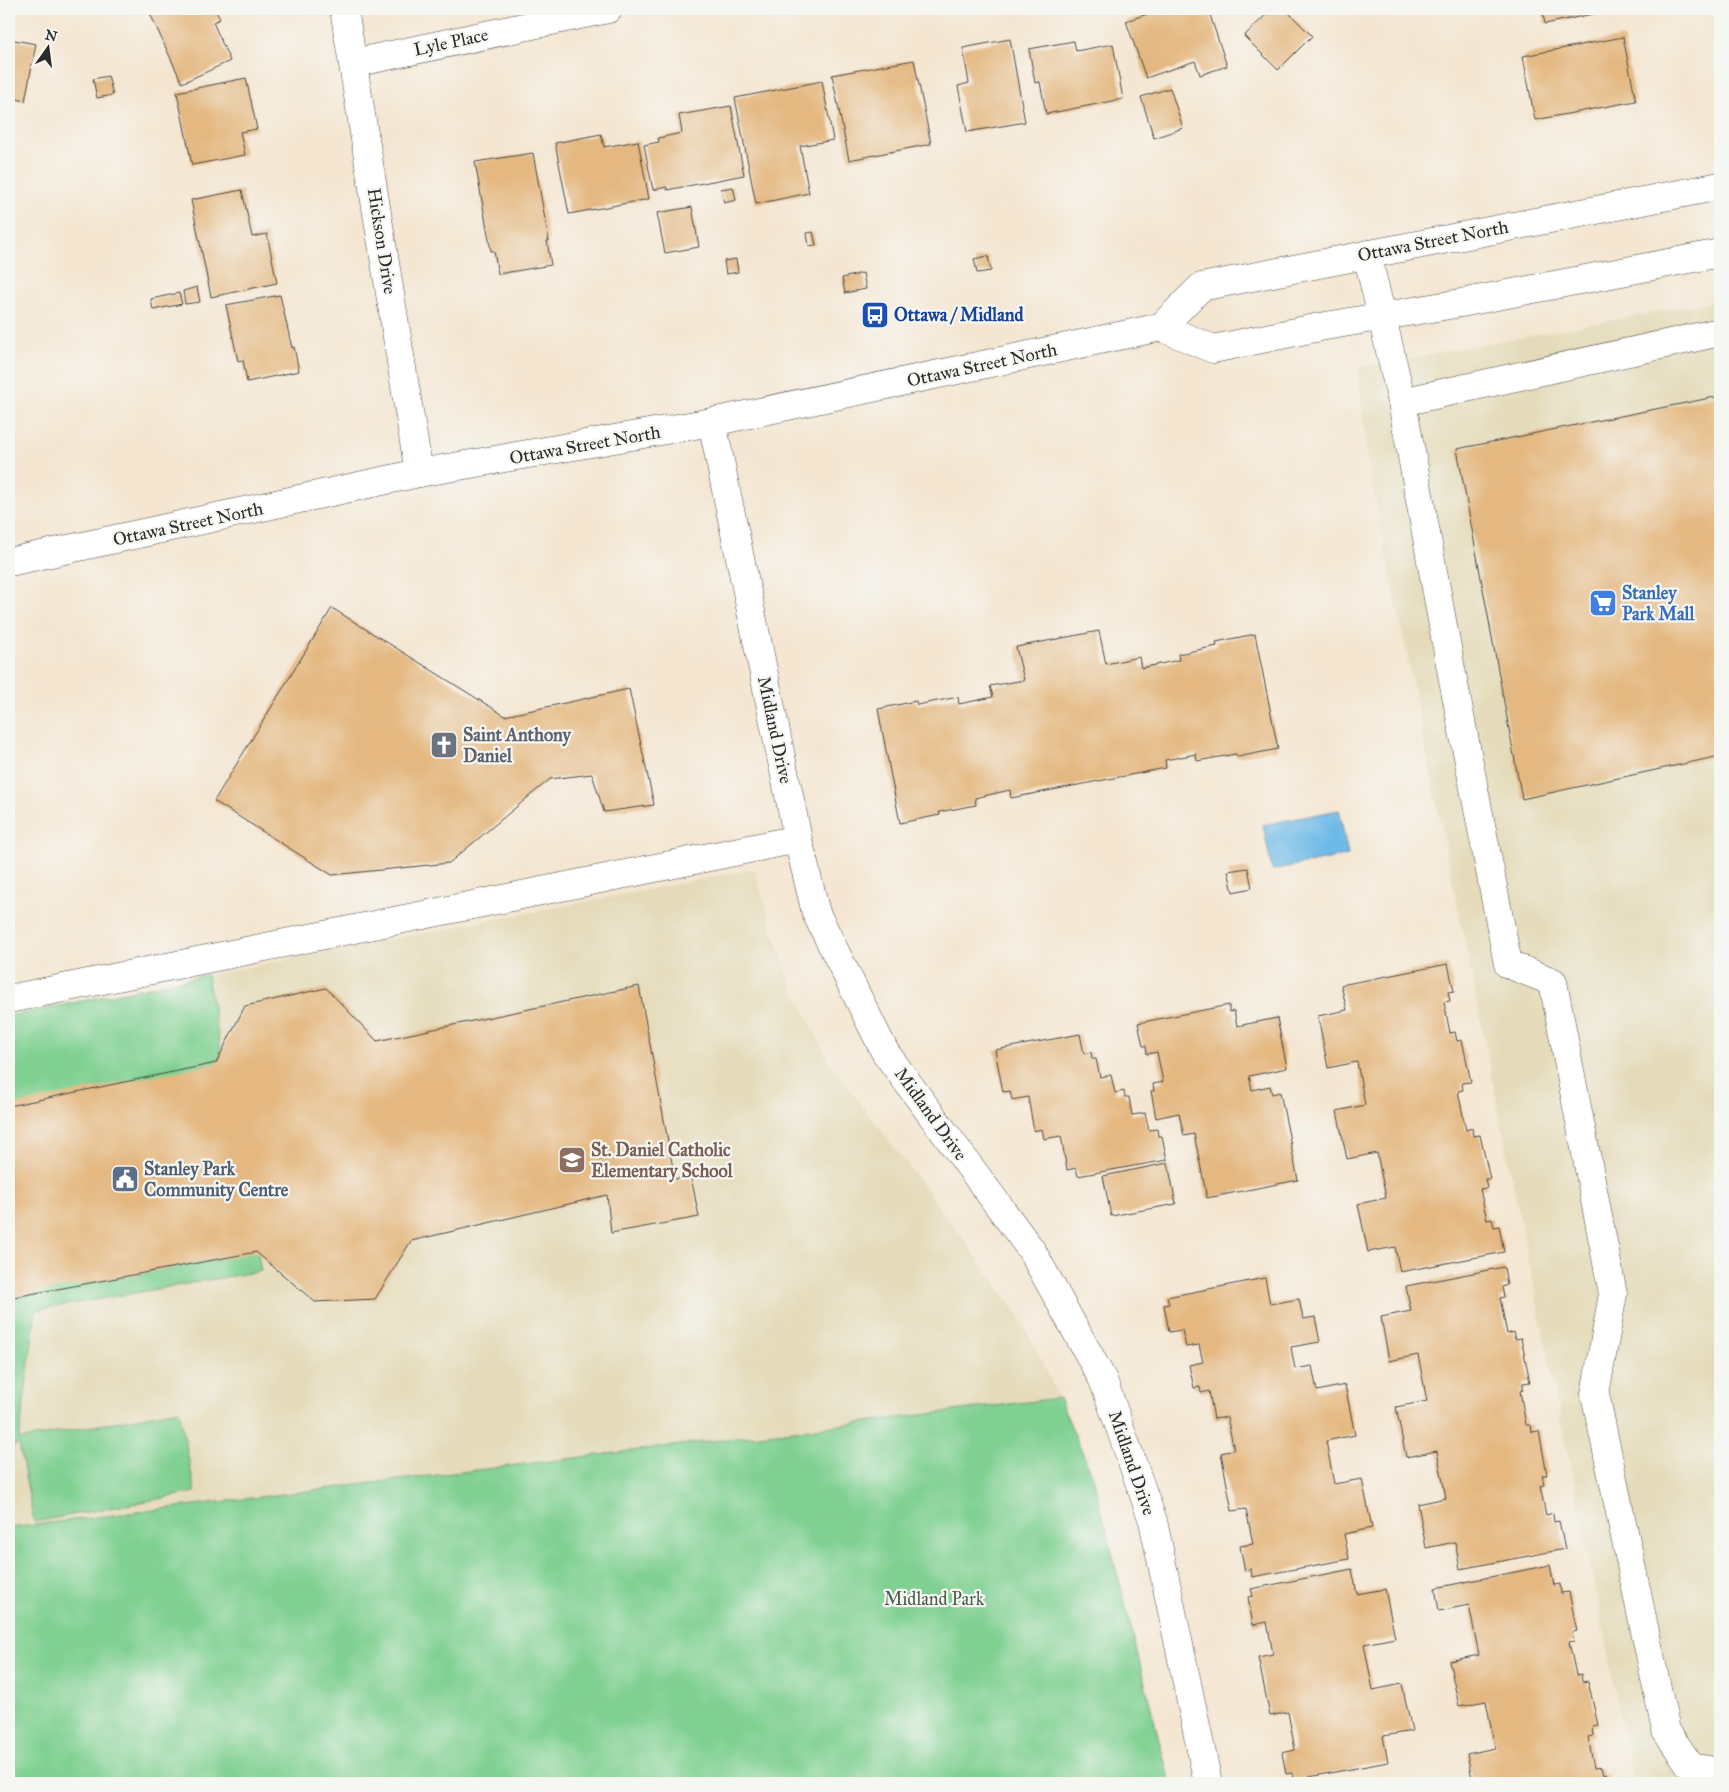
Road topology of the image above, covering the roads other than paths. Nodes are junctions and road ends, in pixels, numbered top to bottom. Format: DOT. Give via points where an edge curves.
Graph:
graph roads {
  1 [pos="344,9"];
  2 [pos="608,9"];
  3 [pos="354,63"];
  4 [pos="1720,186"];
  5 [pos="1720,253"];
  6 [pos="1367,254"];
  7 [pos="1382,316"];
  8 [pos="1161,327"];
  9 [pos="1720,332"];
  10 [pos="1402,402"];
  11 [pos="712,422"];
  12 [pos="419,473"];
  13 [pos="9,562"];
  14 [pos="798,840"];
  15 [pos="9,998"];
  16 [pos="1720,1772"];
  17 [pos="1208,1783"];
  1 -- 3 [label="main road, Hickson Drive"];
  2 -- 3 [label="main road, Lyle Place"];
  3 -- 12 [label="main road, Hickson Drive"];
  4 -- 6 [label="main road, Ottawa Street North"];
  5 -- 7 [label="main road"];
  6 -- 7 [label="main road"];
  6 -- 8 [label="main road, Ottawa Street North" via="1201,287"];
  7 -- 8 [label="main road" via="1213,348"];
  7 -- 10 [label="main road"];
  8 -- 11 [label="main road, Ottawa Street North"];
  9 -- 10 [label="main road"];
  10 -- 16 [label="main road" via="1508,964 1553,982 1614,1294 1595,1394 1666,1731 1691,1767"];
  11 -- 12 [label="main road, Ottawa Street North"];
  11 -- 14 [label="main road, Midland Drive"];
  12 -- 13 [label="main road, Ottawa Street North"];
  14 -- 15 [label="main road"];
  14 -- 17 [label="main road, Midland Drive" via="816,914 885,1052 1032,1251 1104,1380 1153,1521"];
}
